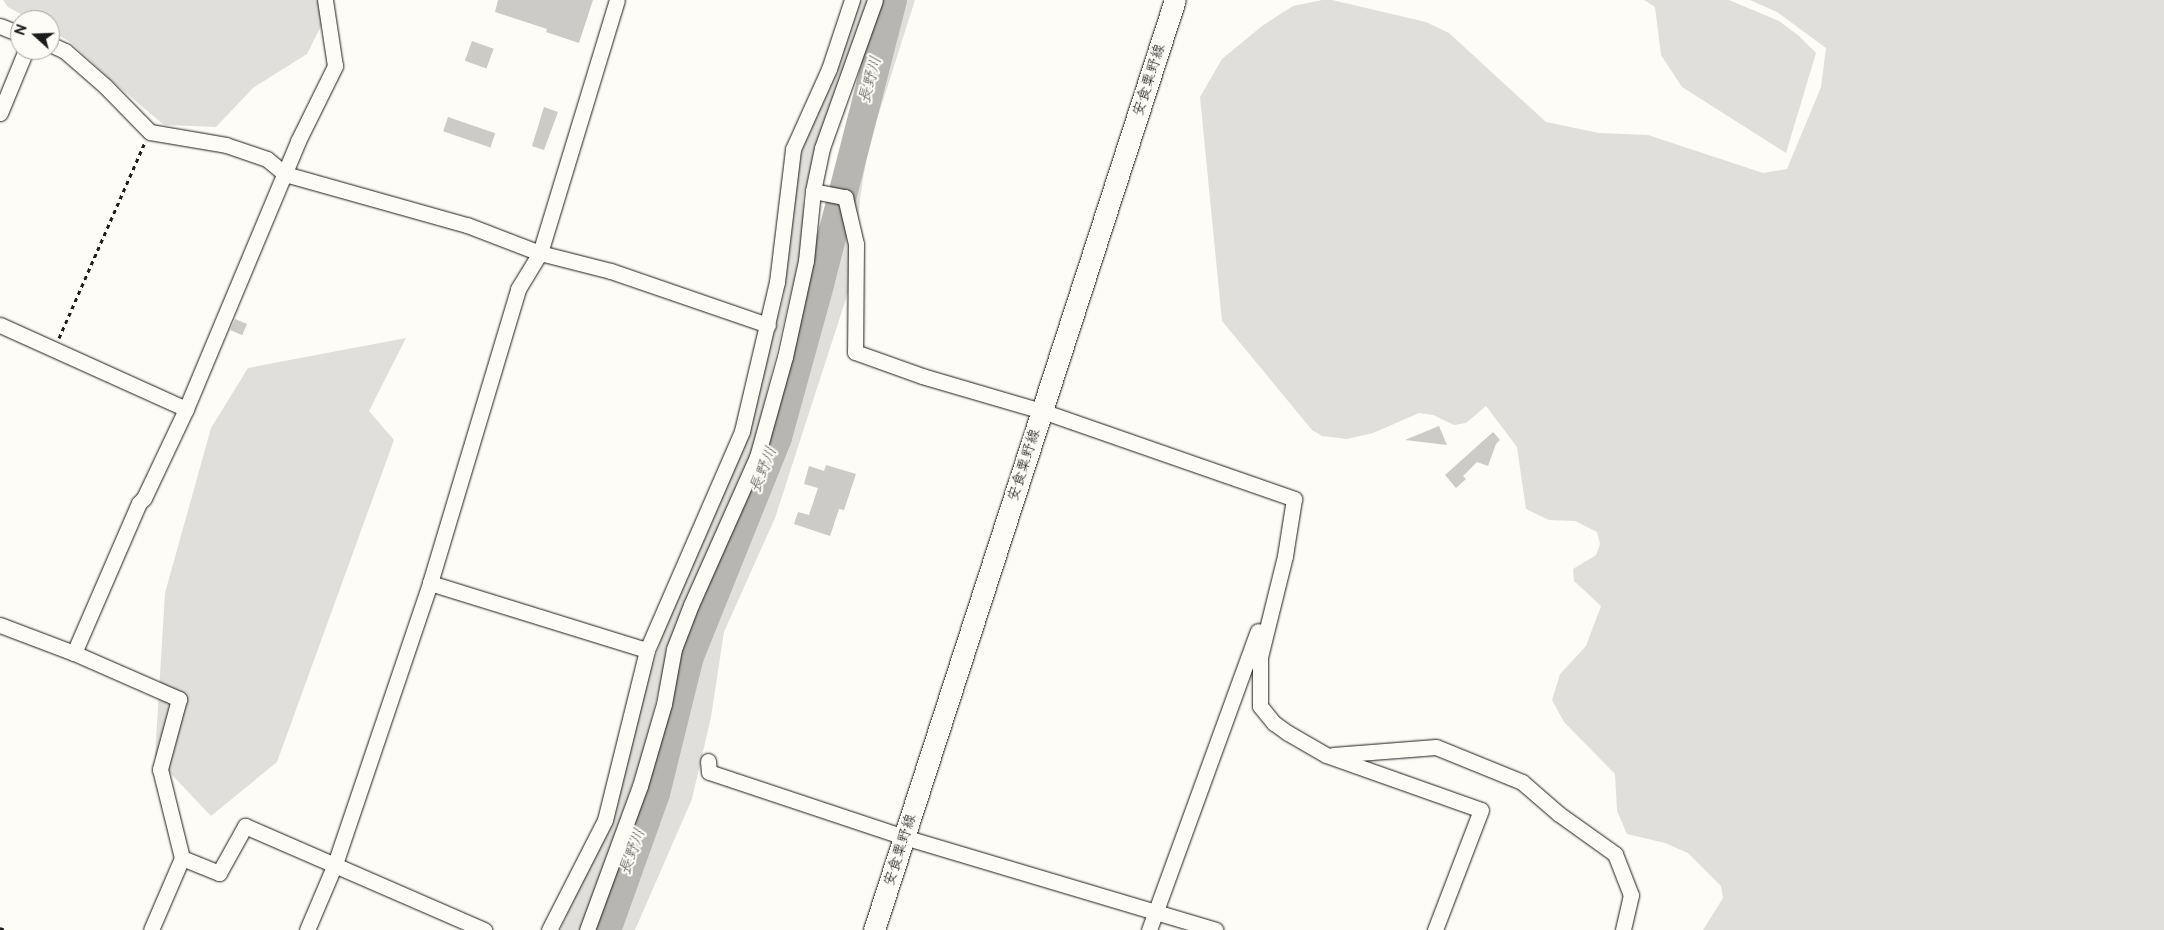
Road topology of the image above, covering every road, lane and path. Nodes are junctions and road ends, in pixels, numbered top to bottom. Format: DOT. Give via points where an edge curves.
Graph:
graph roads {
  1 [pos="325,0"];
  2 [pos="616,0"];
  3 [pos="852,0"];
  4 [pos="874,0"];
  5 [pos="1175,0"];
  6 [pos="60,49"];
  7 [pos="23,60"];
  8 [pos="0,113"];
  9 [pos="150,132"];
  10 [pos="285,174"];
  11 [pos="816,191"];
  12 [pos="540,253"];
  13 [pos="0,325"];
  14 [pos="768,325"];
  15 [pos="54,349"];
  16 [pos="186,409"];
  17 [pos="1042,411"];
  18 [pos="1285,556"];
  19 [pos="430,583"];
  20 [pos="0,625"];
  21 [pos="646,650"];
  22 [pos="74,653"];
  23 [pos="1326,755"];
  24 [pos="708,761"];
  25 [pos="904,836"];
  26 [pos="182,858"];
  27 [pos="335,864"];
  28 [pos="1155,911"];
  29 [pos="0,928"];
  30 [pos="4,930"];
  31 [pos="151,930"];
  32 [pos="307,930"];
  33 [pos="484,930"];
  34 [pos="549,930"];
  35 [pos="587,930"];
  36 [pos="874,930"];
  37 [pos="1149,930"];
  38 [pos="1215,930"];
  39 [pos="1435,930"];
  40 [pos="1623,930"];
  1 -- 10 [label="street" via="335,66"];
  2 -- 12 [label="street"];
  3 -- 14 [label="street" via="829,69 793,149 777,282"];
  4 -- 11 [label="street" via="822,148"];
  5 -- 17 [label="main road, 安食粟野線"];
  6 -- 9 [label="street" via="105,86"];
  7 -- 8 [label="street"];
  9 -- 10 [label="street" via="226,145 267,159"];
  9 -- 15 [label="path"];
  10 -- 12 [label="street" via="467,225"];
  10 -- 16 [label="street"];
  11 -- 17 [label="street" via="845,197 856,244 854,352 922,376"];
  11 -- 35 [label="street" via="806,261 786,357 757,457 674,649 664,704 640,786"];
  12 -- 14 [label="street" via="611,271"];
  12 -- 19 [label="street" via="518,289"];
  13 -- 15 [label="street"];
  14 -- 21 [label="street" via="742,431"];
  15 -- 16 [label="street"];
  16 -- 22 [label="street" via="139,503"];
  17 -- 18 [label="street" via="1294,499"];
  17 -- 25 [label="main road, 安食粟野線"];
  18 -- 23 [label="street" via="1260,657 1260,706 1281,728"];
  18 -- 28 [label="street"];
  19 -- 21 [label="street"];
  19 -- 27 [label="street"];
  20 -- 22 [label="street"];
  21 -- 34 [label="street" via="605,820"];
  22 -- 26 [label="street" via="179,699 160,769"];
  23 -- 39 [label="street" via="1481,810"];
  23 -- 40 [label="street" via="1436,747 1522,782 1559,814 1615,854 1631,894"];
  24 -- 25 [label="street" via="709,772"];
  25 -- 28 [label="street"];
  25 -- 36 [label="main road, 安食粟野線"];
  26 -- 27 [label="street" via="219,873 245,826"];
  26 -- 31 [label="street"];
  27 -- 32 [label="street"];
  27 -- 33 [label="street"];
  28 -- 37 [label="street"];
  28 -- 38 [label="street"];
  29 -- 30 [label="path"];
}
